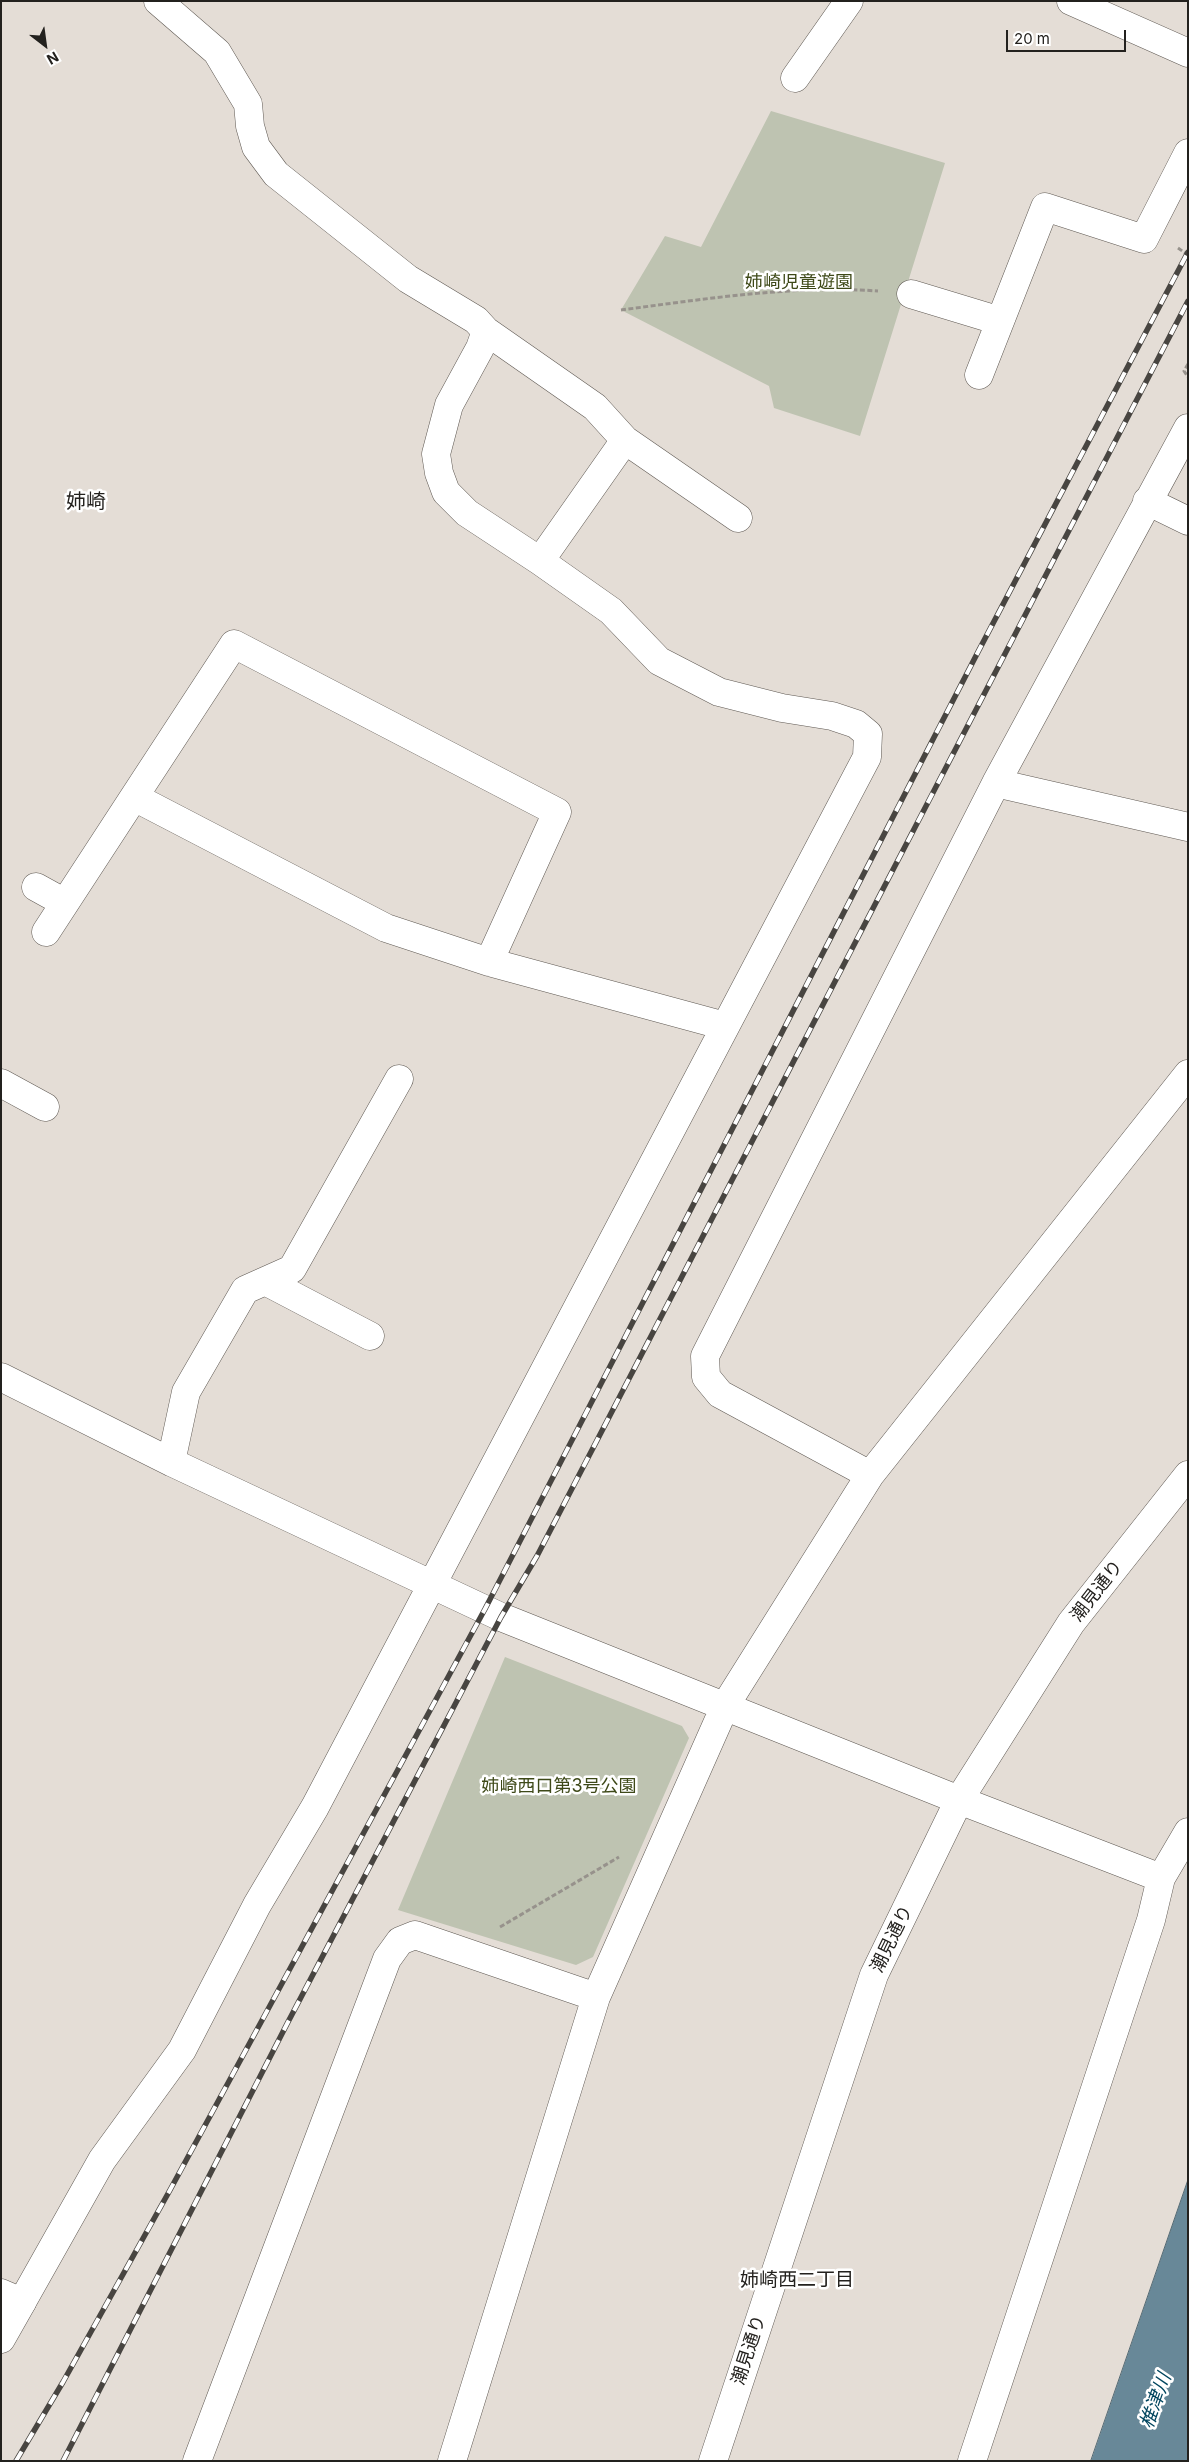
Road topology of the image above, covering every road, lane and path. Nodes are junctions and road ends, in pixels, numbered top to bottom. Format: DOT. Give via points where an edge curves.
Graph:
graph roads {
  1 [pos="158,1"];
  2 [pos="849,1"];
  3 [pos="1071,1"];
  4 [pos="1188,53"];
  5 [pos="795,78"];
  6 [pos="1188,153"];
  7 [pos="911,294"];
  8 [pos="621,310"];
  9 [pos="1000,321"];
  10 [pos="486,331"];
  11 [pos="1188,364"];
  12 [pos="980,375"];
  13 [pos="1188,377"];
  14 [pos="1188,428"];
  15 [pos="625,440"];
  16 [pos="1147,501"];
  17 [pos="738,518"];
  18 [pos="1188,521"];
  19 [pos="540,561"];
  20 [pos="996,783"];
  21 [pos="134,797"];
  22 [pos="1188,827"];
  23 [pos="36,887"];
  24 [pos="65,903"];
  25 [pos="46,932"];
  26 [pos="489,962"];
  27 [pos="724,1026"];
  28 [pos="1188,1074"];
  29 [pos="399,1079"];
  30 [pos="1,1083"];
  31 [pos="45,1107"];
  32 [pos="267,1282"];
  33 [pos="370,1336"];
  34 [pos="1,1378"];
  35 [pos="171,1462"];
  36 [pos="870,1475"];
  37 [pos="1188,1475"];
  38 [pos="432,1585"];
  39 [pos="725,1706"];
  40 [pos="959,1800"];
  41 [pos="1188,1832"];
  42 [pos="627,1852"];
  43 [pos="1162,1878"];
  44 [pos="494,1931"];
  45 [pos="596,1997"];
  46 [pos="11,2297"];
  47 [pos="1,2339"];
  48 [pos="197,2461"];
  49 [pos="452,2461"];
  50 [pos="713,2461"];
  51 [pos="972,2461"];
  1 -- 10 [label="street" via="217,52 248,104 256,147 276,174 408,279 476,320"];
  2 -- 5 [label="street"];
  3 -- 4 [label="street"];
  6 -- 9 [label="street" via="1144,239 1045,207"];
  7 -- 8 [label="path" via="852,290 765,294"];
  7 -- 9 [label="street"];
  9 -- 12 [label="street"];
  10 -- 15 [label="street" via="595,407"];
  10 -- 19 [label="street" via="449,405 436,454 439,473 446,492 467,513"];
  11 -- 13 [label="path" via="1184,371"];
  14 -- 16 [label="street"];
  15 -- 17 [label="street"];
  15 -- 19 [label="street"];
  16 -- 18 [label="street"];
  16 -- 20 [label="street"];
  19 -- 27 [label="street" via="611,612 659,661 719,692 782,708 832,716 856,724 868,734 867,757"];
  20 -- 22 [label="street"];
  20 -- 36 [label="street" via="705,1356 706,1377 720,1394"];
  21 -- 24 [label="street"];
  21 -- 26 [label="street" via="386,928"];
  21 -- 26 [label="street" via="234,644 557,812"];
  23 -- 24 [label="street"];
  24 -- 25 [label="street"];
  26 -- 27 [label="street"];
  27 -- 38 [label="street"];
  28 -- 36 [label="street"];
  29 -- 32 [label="street" via="292,1269"];
  30 -- 31 [label="street"];
  32 -- 33 [label="street"];
  32 -- 35 [label="street" via="245,1290 186,1392"];
  34 -- 35 [label="street"];
  35 -- 38 [label="street"];
  36 -- 39 [label="street"];
  37 -- 40 [label="street, 潮見通り" via="1071,1623"];
  38 -- 39 [label="street" via="513,1622"];
  38 -- 46 [label="street" via="315,1807 257,1905 182,2050 102,2160"];
  39 -- 40 [label="street"];
  39 -- 45 [label="street"];
  40 -- 43 [label="street"];
  40 -- 50 [label="street, 潮見通り" via="874,1975"];
  41 -- 43 [label="street"];
  42 -- 44 [label="path"];
  43 -- 51 [label="street" via="1152,1920"];
  45 -- 48 [label="street" via="414,1935 400,1941 387,1959"];
  45 -- 49 [label="street"];
  46 -- 47 [label="street"];
}
